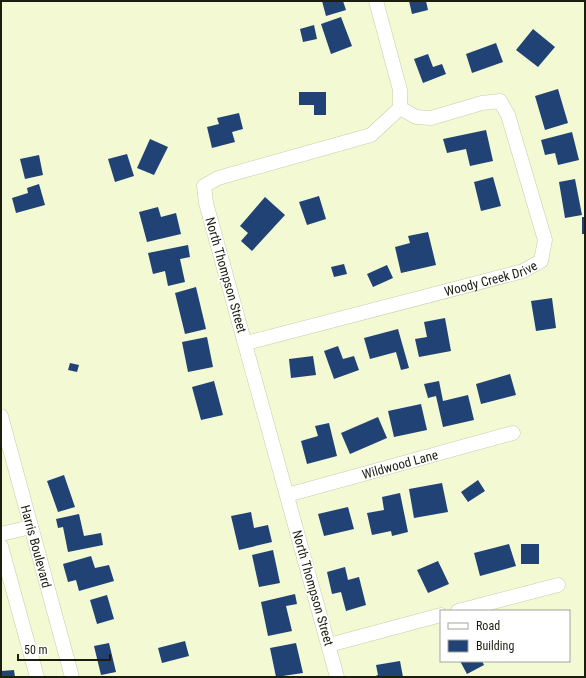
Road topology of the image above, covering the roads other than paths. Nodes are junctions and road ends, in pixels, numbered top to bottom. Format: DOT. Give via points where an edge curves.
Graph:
graph roads {
  1 [pos="376,1"];
  2 [pos="400,108"];
  3 [pos="246,343"];
  4 [pos="1,416"];
  5 [pos="513,433"];
  6 [pos="287,495"];
  7 [pos="31,527"];
  8 [pos="1,534"];
  9 [pos="1,546"];
  10 [pos="558,585"];
  11 [pos="462,610"];
  12 [pos="440,615"];
  13 [pos="329,645"];
  14 [pos="37,677"];
  15 [pos="72,677"];
  16 [pos="337,677"];
  1 -- 2 [label="street" via="400,90"];
  2 -- 3 [label="street, North Thompson Street" via="371,135 218,178 204,186 206,203"];
  2 -- 3 [label="street, Woody Creek Drive" via="416,117 431,118 482,103 500,102 508,115 545,240 541,262 523,271"];
  3 -- 6 [label="street, North Thompson Street"];
  4 -- 7 [label="street, Harris Boulevard"];
  5 -- 6 [label="street, Wildwood Lane"];
  6 -- 13 [label="street, North Thompson Street"];
  7 -- 8 [label="street"];
  7 -- 15 [label="street, Harris Boulevard"];
  9 -- 14 [label="street"];
  10 -- 11 [label="street"];
  12 -- 13 [label="street"];
  13 -- 16 [label="street, North Thompson Street"];
}
